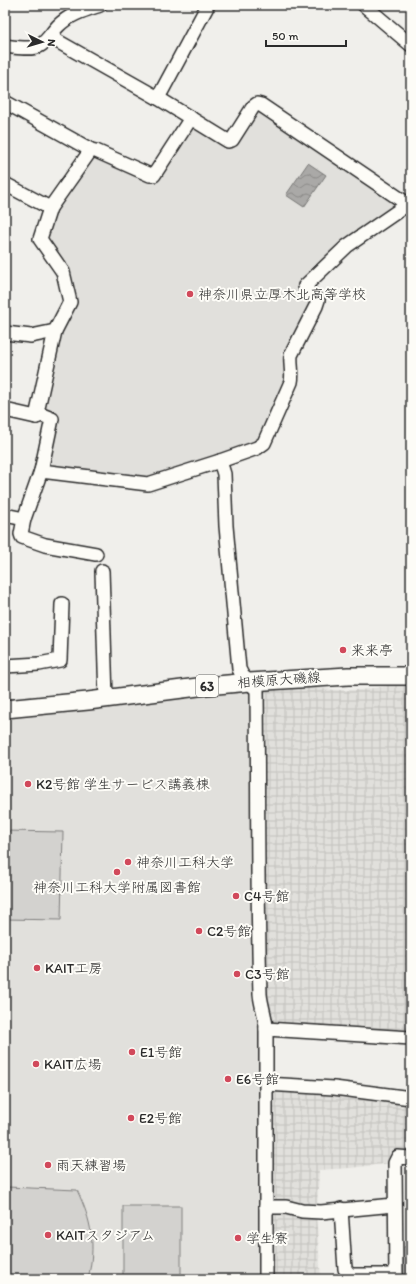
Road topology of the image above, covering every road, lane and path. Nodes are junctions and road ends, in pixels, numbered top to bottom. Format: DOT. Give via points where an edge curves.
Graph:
graph roads {
  1 [pos="100,5"];
  2 [pos="208,5"];
  3 [pos="364,5"];
  4 [pos="50,37"];
  5 [pos="411,45"];
  6 [pos="5,46"];
  7 [pos="158,98"];
  8 [pos="5,102"];
  9 [pos="191,118"];
  10 [pos="91,150"];
  11 [pos="5,184"];
  12 [pos="407,204"];
  13 [pos="50,208"];
  14 [pos="55,331"];
  15 [pos="5,333"];
  16 [pos="5,410"];
  17 [pos="36,417"];
  18 [pos="220,461"];
  19 [pos="41,471"];
  20 [pos="5,515"];
  21 [pos="24,519"];
  22 [pos="96,554"];
  23 [pos="102,571"];
  24 [pos="62,604"];
  25 [pos="5,666"];
  26 [pos="411,676"];
  27 [pos="250,682"];
  28 [pos="106,699"];
  29 [pos="5,709"];
  30 [pos="266,1029"];
  31 [pos="411,1038"];
  32 [pos="266,1084"];
  33 [pos="411,1098"];
  34 [pos="411,1158"];
  35 [pos="394,1205"];
  36 [pos="266,1207"];
  37 [pos="341,1210"];
  38 [pos="396,1277"];
  39 [pos="266,1279"];
  1 -- 4 [label="street" via="68,18"];
  2 -- 7 [label="street"];
  3 -- 5 [label="street"];
  4 -- 6 [label="street" via="33,48"];
  4 -- 7 [label="street"];
  7 -- 9 [label="street"];
  8 -- 10 [label="street"];
  9 -- 10 [label="street" via="154,175"];
  9 -- 12 [label="street" via="228,141 232,140 253,107 256,104 261,105"];
  10 -- 13 [label="street"];
  11 -- 13 [label="street"];
  12 -- 18 [label="street" via="347,246 305,286 318,300 291,355 291,382 264,442 257,448"];
  13 -- 14 [label="street" via="40,239 63,272 70,302"];
  14 -- 15 [label="street" via="31,336"];
  14 -- 17 [label="street"];
  16 -- 17 [label="street"];
  17 -- 19 [label="street" via="42,415 52,419"];
  18 -- 19 [label="street" via="148,484"];
  18 -- 27 [label="street" via="224,474 239,669"];
  19 -- 21 [label="street"];
  20 -- 21 [label="street"];
  21 -- 22 [label="street" via="22,537 45,545"];
  23 -- 28 [label="street"];
  24 -- 25 [label="street" via="60,660"];
  26 -- 27 [label="main road, 相模原大磯線 / 63"];
  27 -- 28 [label="main road, 相模原大磯線 / 63"];
  27 -- 30 [label="street" via="257,690 260,996"];
  28 -- 29 [label="main road, 相模原大磯線 / 63"];
  30 -- 31 [label="street"];
  30 -- 32 [label="street"];
  32 -- 33 [label="street" via="334,1088"];
  32 -- 36 [label="street"];
  34 -- 35 [label="street" via="398,1157 395,1163"];
  35 -- 37 [label="street"];
  35 -- 38 [label="street"];
  36 -- 37 [label="street" via="321,1212"];
  36 -- 39 [label="street"];
  37 -- 38 [label="street" via="345,1269 350,1275"];
}
